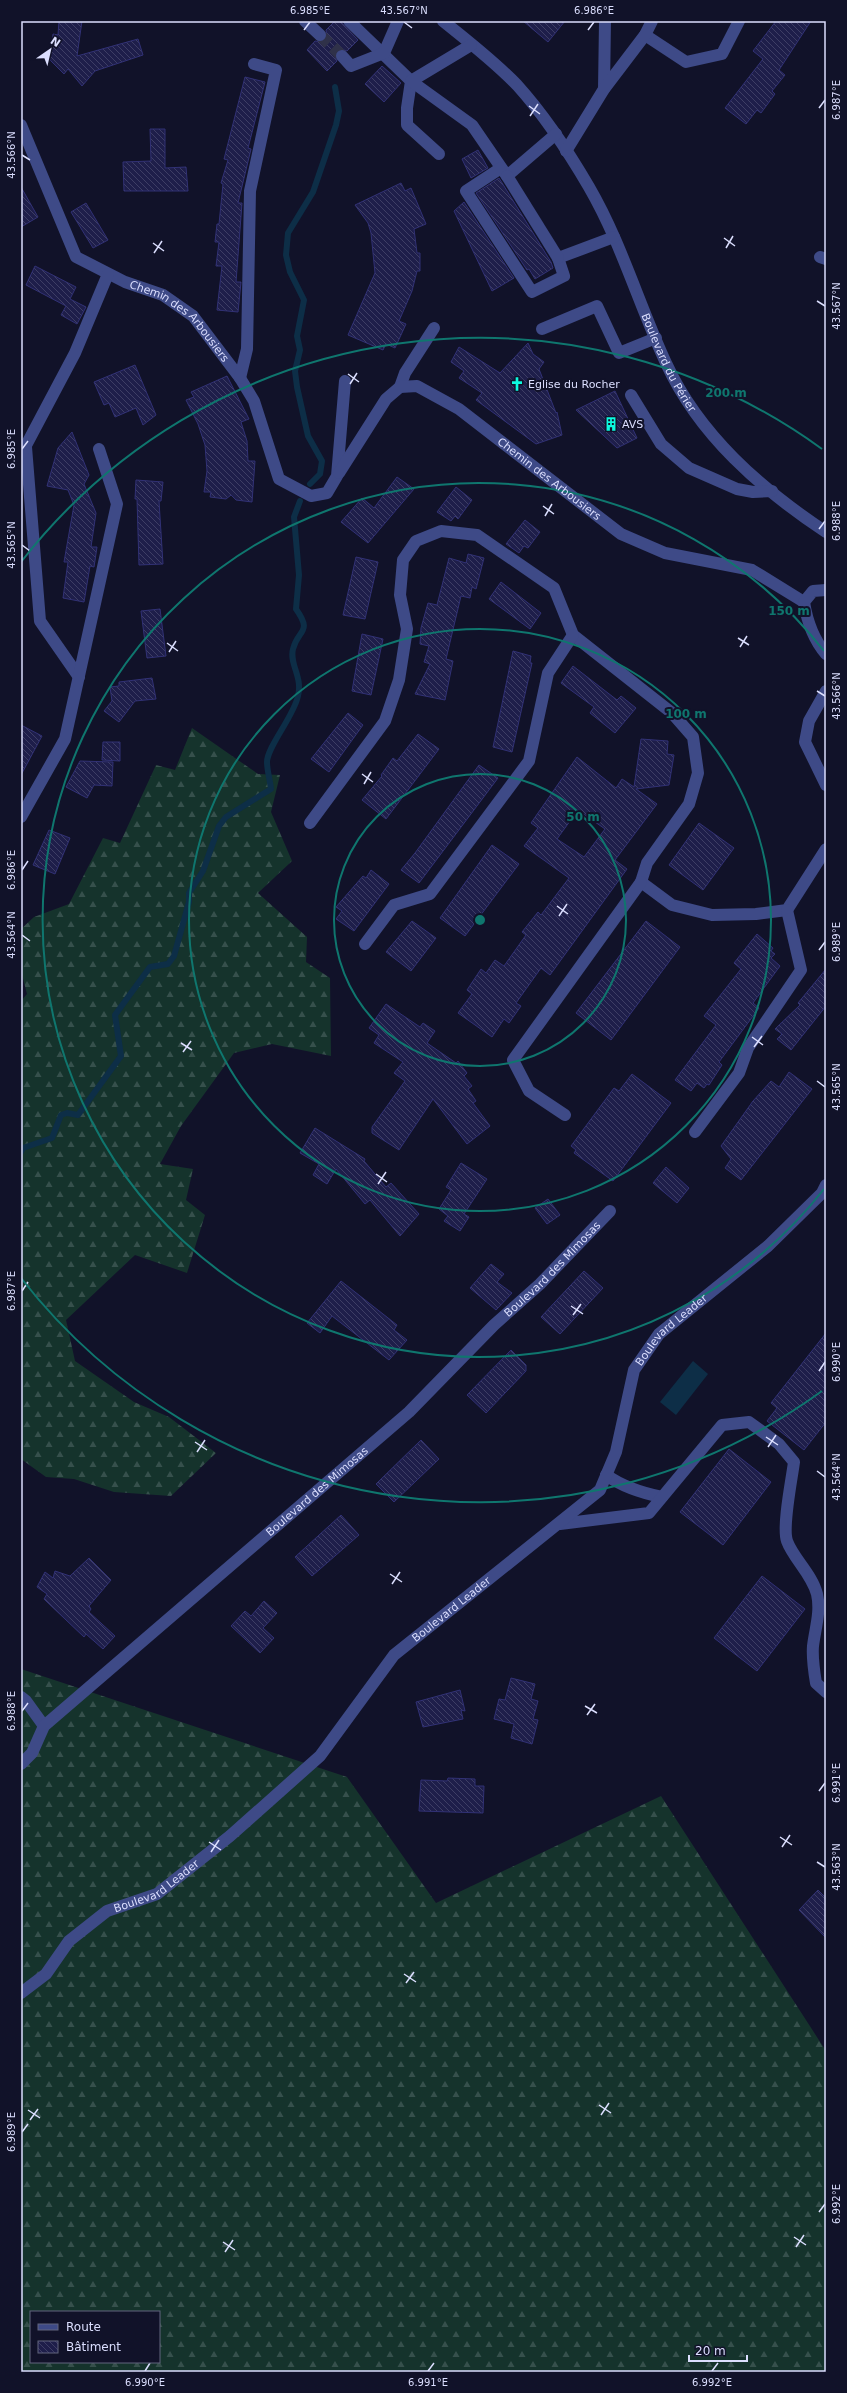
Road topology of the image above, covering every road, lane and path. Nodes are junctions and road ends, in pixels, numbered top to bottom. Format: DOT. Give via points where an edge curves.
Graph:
graph roads {
  1 [pos="305,21"];
  2 [pos="349,21"];
  3 [pos="398,21"];
  4 [pos="443,21"];
  5 [pos="605,21"];
  6 [pos="652,21"];
  7 [pos="739,21"];
  8 [pos="320,35"];
  9 [pos="645,35"];
  10 [pos="472,45"];
  11 [pos="384,53"];
  12 [pos="342,56"];
  13 [pos="254,64"];
  14 [pos="410,81"];
  15 [pos="604,89"];
  16 [pos="21,125"];
  17 [pos="556,134"];
  18 [pos="566,151"];
  19 [pos="439,154"];
  20 [pos="504,172"];
  21 [pos="614,237"];
  22 [pos="558,258"];
  23 [pos="108,274"];
  24 [pos="434,328"];
  25 [pos="542,329"];
  26 [pos="656,338"];
  27 [pos="240,378"];
  28 [pos="345,381"];
  29 [pos="400,387"];
  30 [pos="631,395"];
  31 [pos="99,449"];
  32 [pos="23,451"];
  33 [pos="337,476"];
  34 [pos="772,491"];
  35 [pos="826,532"];
  36 [pos="826,590"];
  37 [pos="804,602"];
  38 [pos="572,635"];
  39 [pos="826,654"];
  40 [pos="79,677"];
  41 [pos="826,691"];
  42 [pos="826,785"];
  43 [pos="21,818"];
  44 [pos="310,823"];
  45 [pos="826,849"];
  46 [pos="641,882"];
  47 [pos="788,910"];
  48 [pos="365,944"];
  49 [pos="565,1115"];
  50 [pos="695,1132"];
  51 [pos="826,1185"];
  52 [pos="610,1211"];
  53 [pos="606,1475"];
  54 [pos="662,1497"];
  55 [pos="560,1524"];
  56 [pos="826,1692"];
  57 [pos="21,1697"];
  58 [pos="44,1726"];
  59 [pos="21,1764"];
  60 [pos="21,1994"];
  1 -- 8 [label="street"];
  2 -- 11 [label="street"];
  3 -- 11 [label="street"];
  4 -- 10 [label="street, Boulevard du Périer"];
  5 -- 15 [label="street"];
  6 -- 9 [label="street"];
  7 -- 9 [label="street" via="722,54 686,62"];
  9 -- 15 [label="street"];
  10 -- 14 [label="street"];
  10 -- 17 [label="street, Boulevard du Périer" via="516,84"];
  11 -- 12 [label="street" via="351,66"];
  11 -- 14 [label="street"];
  13 -- 27 [label="street" via="276,70 250,191 248,349"];
  14 -- 19 [label="street" via="408,125"];
  14 -- 20 [label="street" via="472,125"];
  15 -- 18 [label="street"];
  16 -- 23 [label="street, Chemin des Arbousiers" via="76,257"];
  17 -- 18 [label="street, Boulevard du Périer"];
  17 -- 20 [label="street"];
  18 -- 21 [label="street, Boulevard du Périer" via="589,187"];
  20 -- 22 [label="street"];
  20 -- 22 [label="street" via="466,191 532,292 564,276"];
  21 -- 22 [label="street"];
  21 -- 26 [label="street, Boulevard du Périer"];
  23 -- 27 [label="street, Chemin des Arbousiers" via="163,295 193,316"];
  23 -- 32 [label="street" via="75,353"];
  24 -- 29 [label="street" via="405,373"];
  25 -- 26 [label="street" via="597,306 619,353"];
  26 -- 34 [label="street, Boulevard du Périer" via="666,364 692,410 724,450"];
  27 -- 33 [label="street, Chemin des Arbousiers" via="254,401 279,480 310,496 327,493"];
  28 -- 33 [label="street, Chemin des Arbousiers"];
  29 -- 33 [label="street, Chemin des Arbousiers" via="386,399"];
  29 -- 37 [label="street, Chemin des Arbousiers" via="418,386 459,408 621,534 665,553 752,570"];
  30 -- 34 [label="street" via="661,444 689,468 737,489 753,492"];
  31 -- 40 [label="street" via="117,504"];
  32 -- 40 [label="street" via="40,621"];
  34 -- 35 [label="street, Boulevard du Périer"];
  36 -- 37 [label="street" via="813,592"];
  37 -- 39 [label="street" via="806,618"];
  38 -- 44 [label="street" via="554,588 477,535 441,531 416,541 403,560 400,595 407,629 399,680 385,721"];
  38 -- 46 [label="street" via="672,713 693,736 698,773 689,804 647,862"];
  38 -- 48 [label="street" via="548,673 529,761 430,894 394,905"];
  40 -- 43 [label="street" via="65,739"];
  41 -- 42 [label="street" via="809,721 805,742"];
  45 -- 47 [label="street"];
  46 -- 47 [label="street" via="672,905 712,915"];
  46 -- 49 [label="street" via="513,1060 529,1091"];
  47 -- 50 [label="street" via="801,970 748,1048 739,1073"];
  51 -- 53 [label="street, Boulevard Leader" via="822,1193 768,1246 659,1334 634,1370 616,1452"];
  52 -- 58 [label="street, Boulevard des Mimosas" via="540,1284 494,1325 409,1412"];
  53 -- 54 [label="street" via="643,1493"];
  53 -- 55 [label="street, Boulevard Leader" via="600,1490"];
  54 -- 55 [label="street" via="649,1514"];
  54 -- 56 [label="street" via="722,1425 749,1422 779,1444 794,1462 788,1505 787,1540 804,1566 817,1594 818,1618 813,1647 815,1678 816,1683"];
  55 -- 60 [label="street, Boulevard Leader" via="394,1655 320,1756 230,1836 157,1894 106,1911 69,1941 46,1974"];
  57 -- 58 [label="street"];
  58 -- 59 [label="street, Boulevard des Mimosas" via="32,1753"];
}
